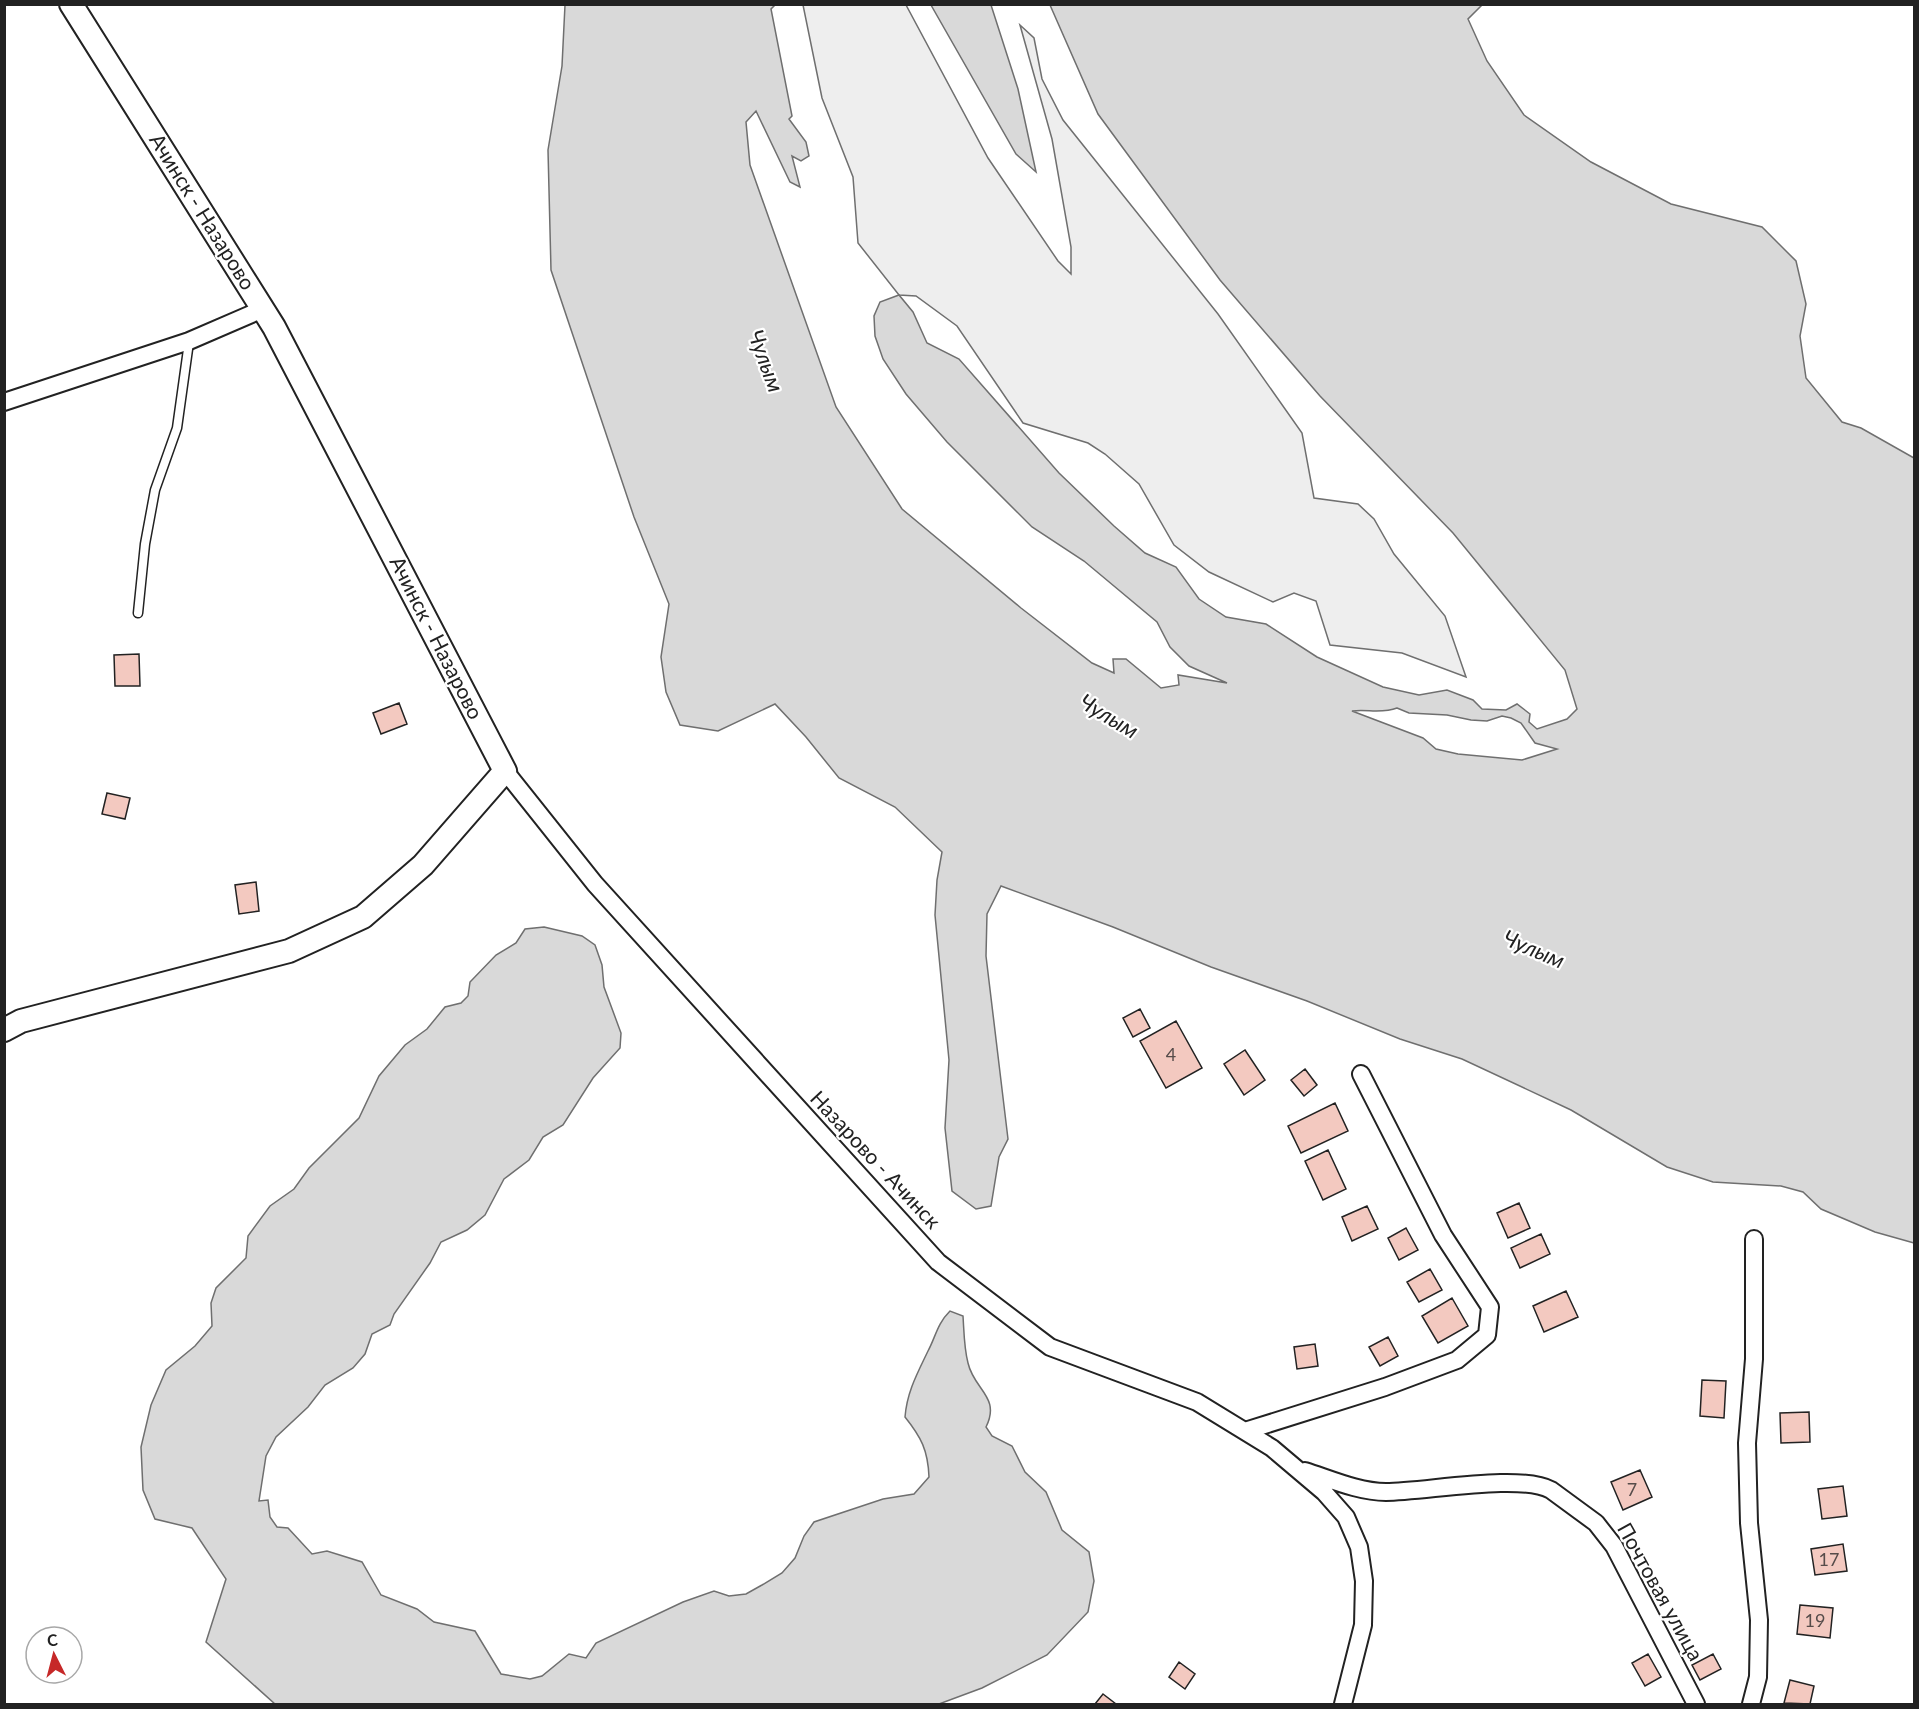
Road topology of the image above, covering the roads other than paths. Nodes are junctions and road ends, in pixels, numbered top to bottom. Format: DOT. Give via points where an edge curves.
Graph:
graph roads {
  1 [pos="71,4"];
  2 [pos="263,309"];
  3 [pos="189,341"];
  4 [pos="4,402"];
  5 [pos="138,613"];
  6 [pos="505,771"];
  7 [pos="4,1030"];
  8 [pos="1361,1074"];
  9 [pos="1754,1239"];
  10 [pos="1245,1431"];
  11 [pos="1299,1469"];
  12 [pos="1343,1704"];
  13 [pos="1696,1704"];
  14 [pos="1751,1704"];
  1 -- 2 [label="street, Ачинск - Назарово"];
  2 -- 3 [label="street"];
  2 -- 6 [label="street, Ачинск - Назарово"];
  3 -- 4 [label="street"];
  3 -- 5 [label="lane" via="177,428 155,490"];
  6 -- 7 [label="street" via="423,865 363,917 289,951 21,1021"];
  6 -- 10 [label="street, Назарово - Ачинск" via="603,893 939,1262 1050,1347 1197,1402"];
  8 -- 10 [label="street" via="1443,1235 1490,1307 1487,1335 1457,1360"];
  9 -- 14 [label="street" via="1754,1359 1747,1443 1749,1523 1759,1620 1758,1677"];
  10 -- 11 [label="street, Назарово - Ачинск"];
  11 -- 12 [label="street" via="1346,1517 1359,1547 1364,1581 1363,1625"];
  11 -- 13 [label="street, Почтовая улица" via="1379,1492 1502,1484 1551,1490 1596,1523 1614,1546"];
}
